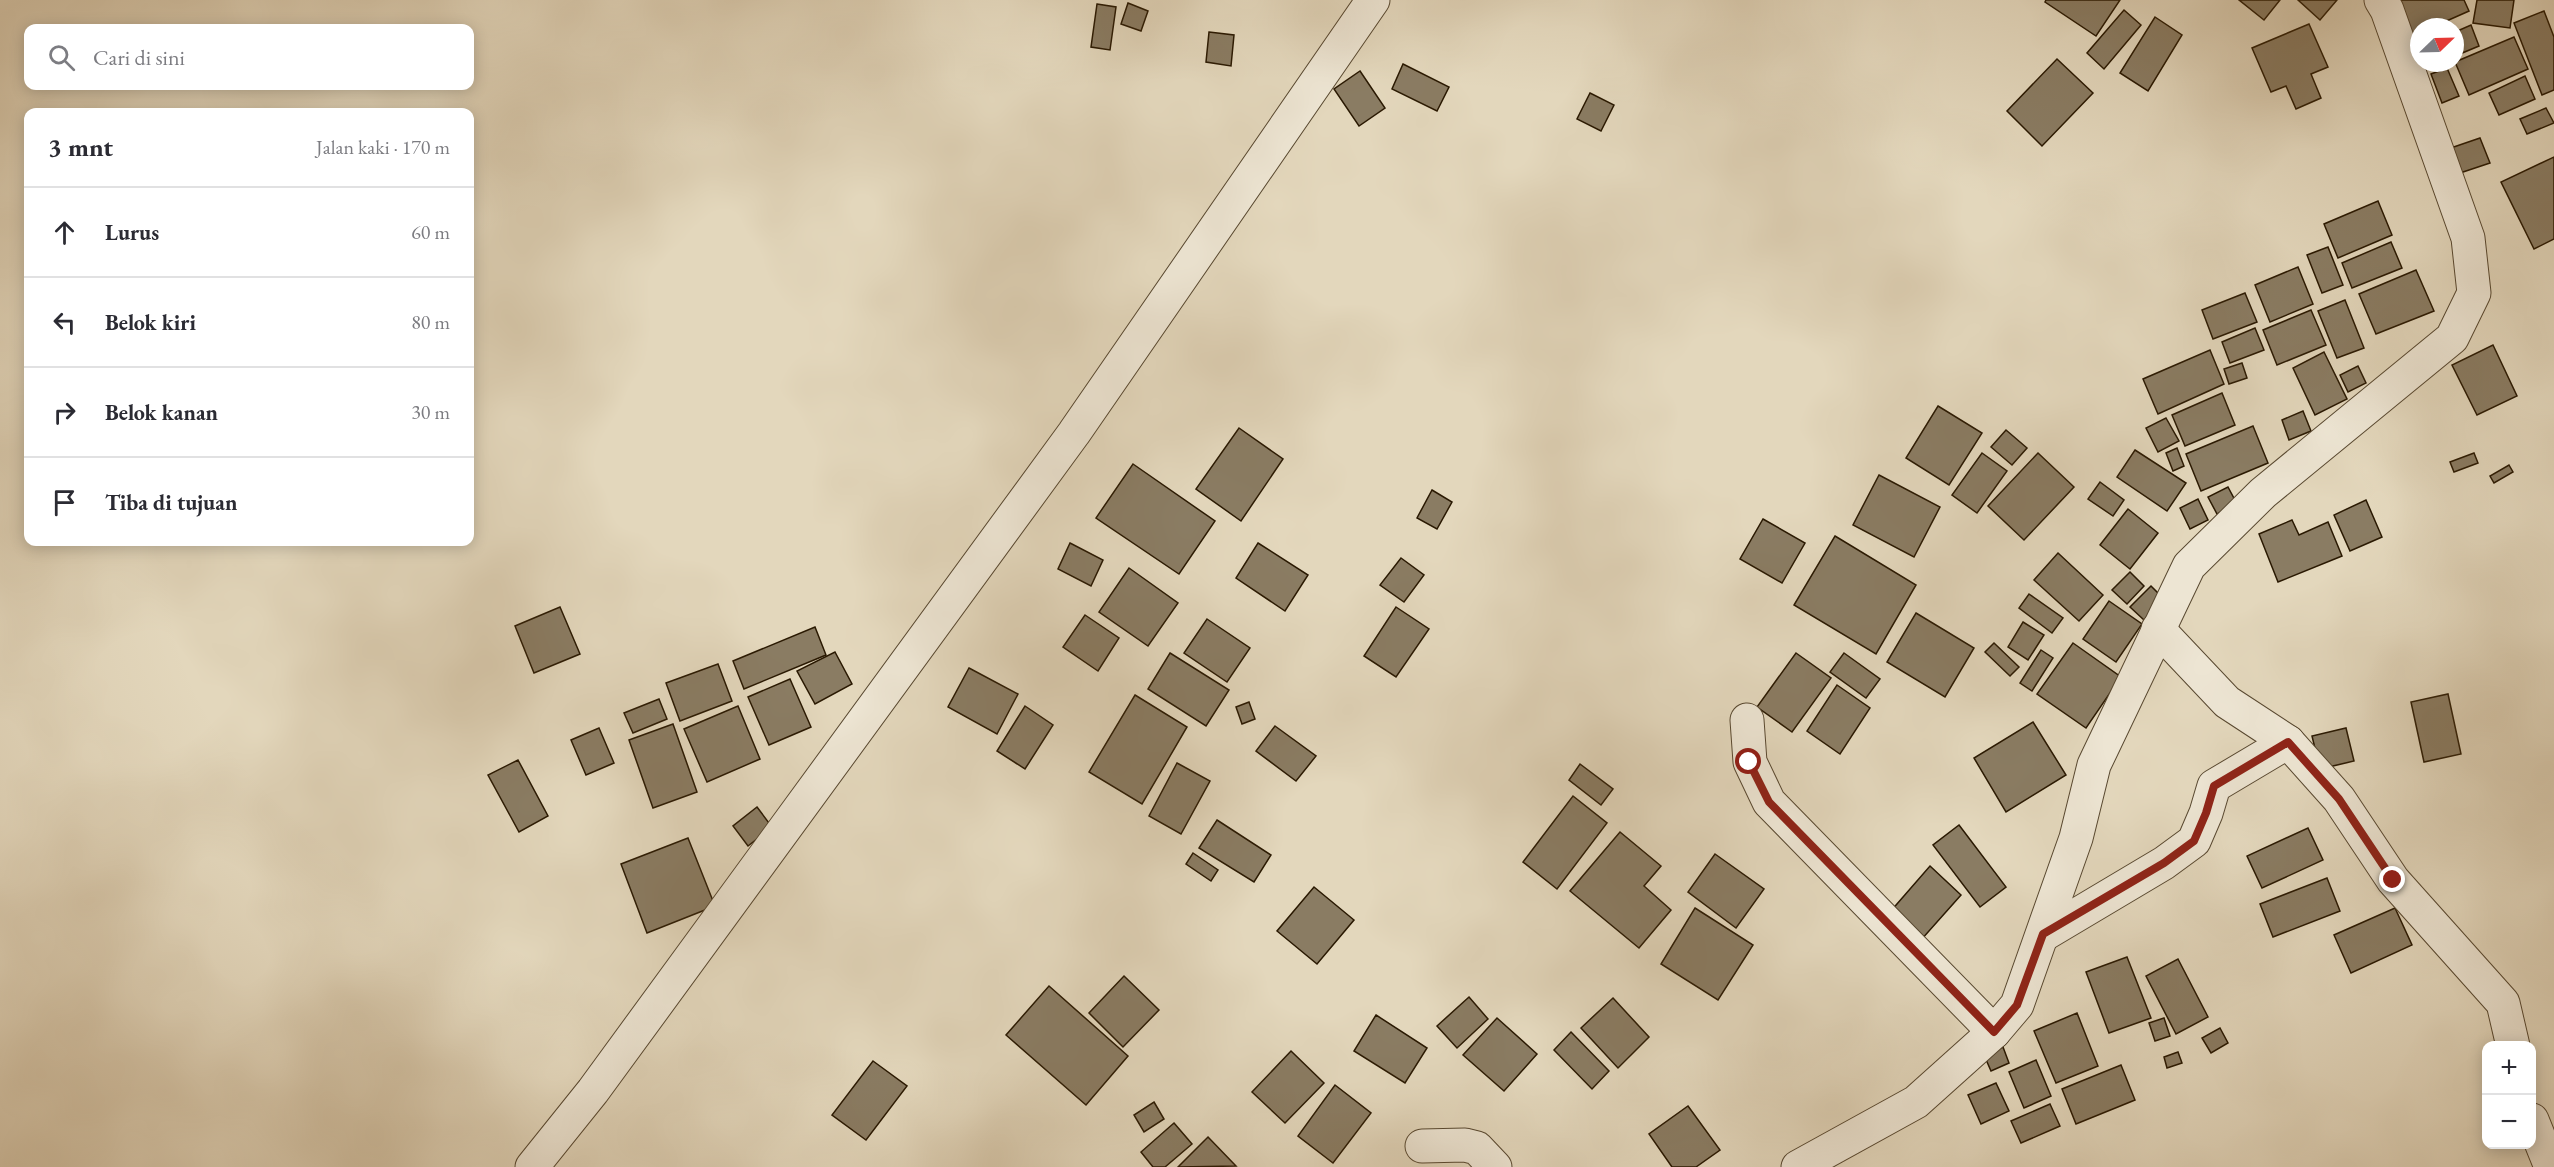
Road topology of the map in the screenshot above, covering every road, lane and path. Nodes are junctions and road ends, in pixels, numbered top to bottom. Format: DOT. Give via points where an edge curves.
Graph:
graph roads {
  1 [pos="1372,0"];
  2 [pos="2382,0"];
  3 [pos="2158,629"];
  4 [pos="1747,720"];
  5 [pos="2288,742"];
  6 [pos="2043,934"];
  7 [pos="1994,1032"];
  8 [pos="2511,1041"];
  9 [pos="2536,1130"];
  10 [pos="1422,1146"];
  11 [pos="532,1167"];
  12 [pos="1495,1167"];
  13 [pos="1798,1167"];
  14 [pos="2551,1167"];
  1 -- 11 [label="street" via="1074,433 593,1091"];
  2 -- 3 [label="street" via="2468,238 2474,293 2452,338 2263,492 2189,566"];
  3 -- 5 [label="street" via="2227,702"];
  3 -- 6 [label="street" via="2094,765 2076,838"];
  4 -- 7 [label="street" via="1749,762 1769,802"];
  5 -- 6 [label="street" via="2214,786 2194,841"];
  5 -- 8 [label="street" via="2339,799 2393,880 2503,1003"];
  6 -- 7 [label="street" via="2017,1005"];
  7 -- 13 [label="street" via="1917,1102"];
  9 -- 14 [label="street"];
  10 -- 12 [label="street" via="1477,1148"];
}
